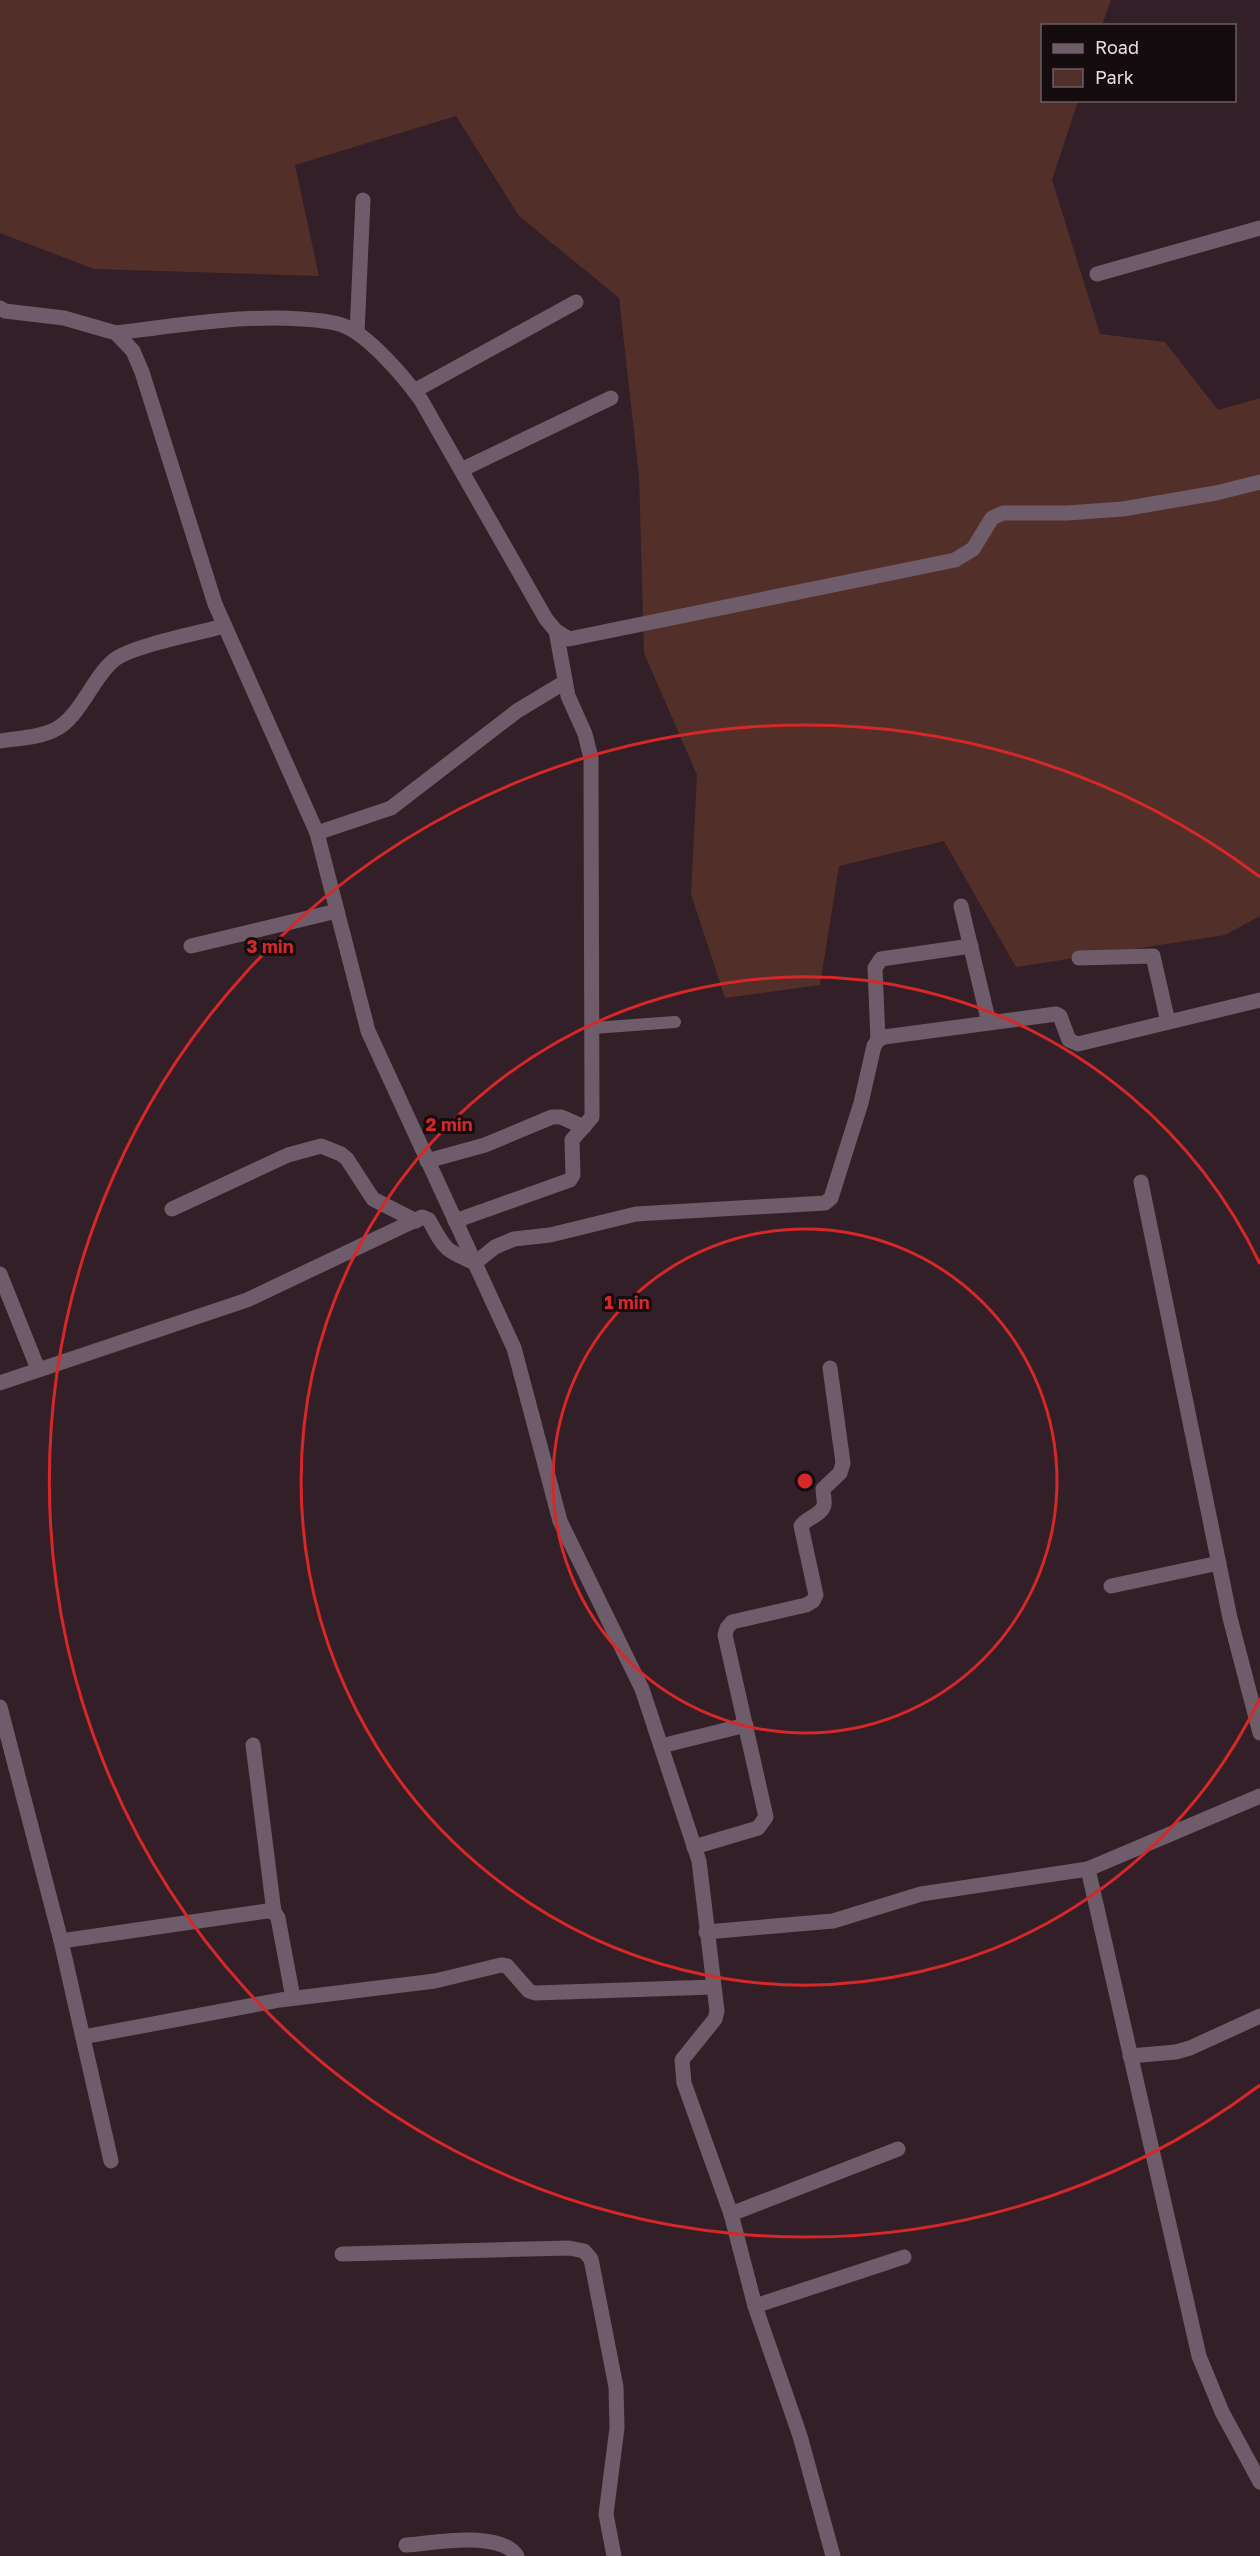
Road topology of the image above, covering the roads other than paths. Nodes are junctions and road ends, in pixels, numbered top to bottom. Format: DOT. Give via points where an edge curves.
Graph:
graph roads {
  1 [pos="363,200"];
  2 [pos="1260,228"];
  3 [pos="1097,274"];
  4 [pos="576,302"];
  5 [pos="0,308"];
  6 [pos="116,333"];
  7 [pos="357,333"];
  8 [pos="414,390"];
  9 [pos="611,398"];
  10 [pos="461,470"];
  11 [pos="1260,482"];
  12 [pos="224,626"];
  13 [pos="556,631"];
  14 [pos="565,682"];
  15 [pos="0,741"];
  16 [pos="317,833"];
  17 [pos="962,906"];
  18 [pos="337,911"];
  19 [pos="191,946"];
  20 [pos="971,946"];
  21 [pos="1078,958"];
  22 [pos="1260,1000"];
  23 [pos="1168,1022"];
  24 [pos="675,1023"];
  25 [pos="989,1023"];
  26 [pos="593,1028"];
  27 [pos="878,1040"];
  28 [pos="584,1127"];
  29 [pos="428,1161"];
  30 [pos="1141,1182"];
  31 [pos="172,1209"];
  32 [pos="416,1221"];
  33 [pos="455,1221"];
  34 [pos="475,1263"];
  35 [pos="0,1274"];
  36 [pos="830,1368"];
  37 [pos="38,1370"];
  38 [pos="0,1383"];
  39 [pos="1220,1563"];
  40 [pos="1111,1586"];
  41 [pos="0,1707"];
  42 [pos="746,1725"];
  43 [pos="1260,1733"];
  44 [pos="253,1745"];
  45 [pos="661,1746"];
  46 [pos="1260,1796"];
  47 [pos="694,1847"];
  48 [pos="1088,1869"];
  49 [pos="274,1912"];
  50 [pos="706,1932"];
  51 [pos="62,1941"];
  52 [pos="713,1987"];
  53 [pos="293,1998"];
  54 [pos="1260,2016"];
  55 [pos="83,2037"];
  56 [pos="1130,2056"];
  57 [pos="898,2149"];
  58 [pos="111,2161"];
  59 [pos="731,2214"];
  60 [pos="342,2254"];
  61 [pos="904,2257"];
  62 [pos="755,2306"];
  63 [pos="1260,2482"];
  64 [pos="406,2545"];
  65 [pos="517,2556"];
  66 [pos="614,2556"];
  67 [pos="834,2556"];
  1 -- 7 [label="street"];
  2 -- 3 [label="street"];
  4 -- 8 [label="street"];
  5 -- 6 [label="street" via="64,318"];
  6 -- 7 [label="street" via="215,320 279,318 323,321"];
  6 -- 12 [label="street" via="133,351 142,372"];
  7 -- 8 [label="street"];
  8 -- 10 [label="street"];
  9 -- 10 [label="street"];
  10 -- 13 [label="street"];
  11 -- 13 [label="street" via="1123,509 1003,513 992,518 973,549 955,560 569,639"];
  12 -- 15 [label="street" via="126,653 106,668 67,722 57,729"];
  12 -- 16 [label="street"];
  13 -- 14 [label="street"];
  14 -- 16 [label="street" via="517,711 391,808"];
  14 -- 26 [label="street" via="591,758"];
  16 -- 18 [label="street"];
  17 -- 20 [label="street"];
  18 -- 19 [label="street"];
  18 -- 29 [label="street" via="368,1032"];
  20 -- 25 [label="street"];
  20 -- 27 [label="street" via="881,959 875,968"];
  21 -- 23 [label="street" via="1153,956"];
  22 -- 23 [label="street"];
  23 -- 25 [label="street" via="1078,1044 1070,1040 1056,1014"];
  24 -- 26 [label="lane"];
  25 -- 27 [label="street"];
  26 -- 28 [label="street" via="593,1111"];
  27 -- 34 [label="street" via="831,1198 825,1203 636,1214 550,1235 514,1239 495,1247"];
  28 -- 29 [label="street" via="552,1117 485,1145"];
  28 -- 33 [label="street" via="571,1145 570,1180"];
  29 -- 33 [label="street"];
  30 -- 39 [label="street"];
  31 -- 32 [label="street" via="288,1155 321,1146 347,1159 374,1199"];
  32 -- 34 [label="street" via="429,1220 443,1246"];
  32 -- 37 [label="street" via="247,1300"];
  33 -- 34 [label="street"];
  34 -- 45 [label="street" via="514,1348 560,1521 642,1689"];
  35 -- 37 [label="street"];
  36 -- 42 [label="street" via="843,1463 840,1473 824,1489 822,1510 801,1526 816,1594 806,1605 732,1622 725,1635"];
  37 -- 38 [label="street"];
  39 -- 40 [label="street"];
  39 -- 43 [label="street"];
  41 -- 51 [label="street"];
  42 -- 45 [label="street"];
  42 -- 47 [label="street" via="766,1817 758,1828"];
  44 -- 49 [label="street"];
  45 -- 47 [label="street"];
  46 -- 48 [label="street"];
  47 -- 50 [label="street"];
  48 -- 50 [label="street" via="921,1894 833,1921"];
  48 -- 56 [label="street"];
  49 -- 51 [label="street"];
  49 -- 53 [label="street"];
  50 -- 52 [label="street"];
  51 -- 55 [label="street"];
  52 -- 53 [label="street" via="540,1994 529,1990 507,1966 501,1965 435,1981"];
  52 -- 59 [label="street" via="717,2011 714,2019 682,2060 682,2069"];
  53 -- 55 [label="street"];
  54 -- 56 [label="street" via="1190,2048"];
  55 -- 58 [label="street"];
  56 -- 63 [label="street" via="1199,2356 1222,2412"];
  57 -- 59 [label="street"];
  59 -- 62 [label="street"];
  60 -- 66 [label="street" via="569,2248 584,2251 591,2259 616,2386 617,2428 606,2514"];
  61 -- 62 [label="street"];
  62 -- 67 [label="street" via="800,2436"];
  64 -- 65 [label="street" via="488,2540 510,2547"];
}
